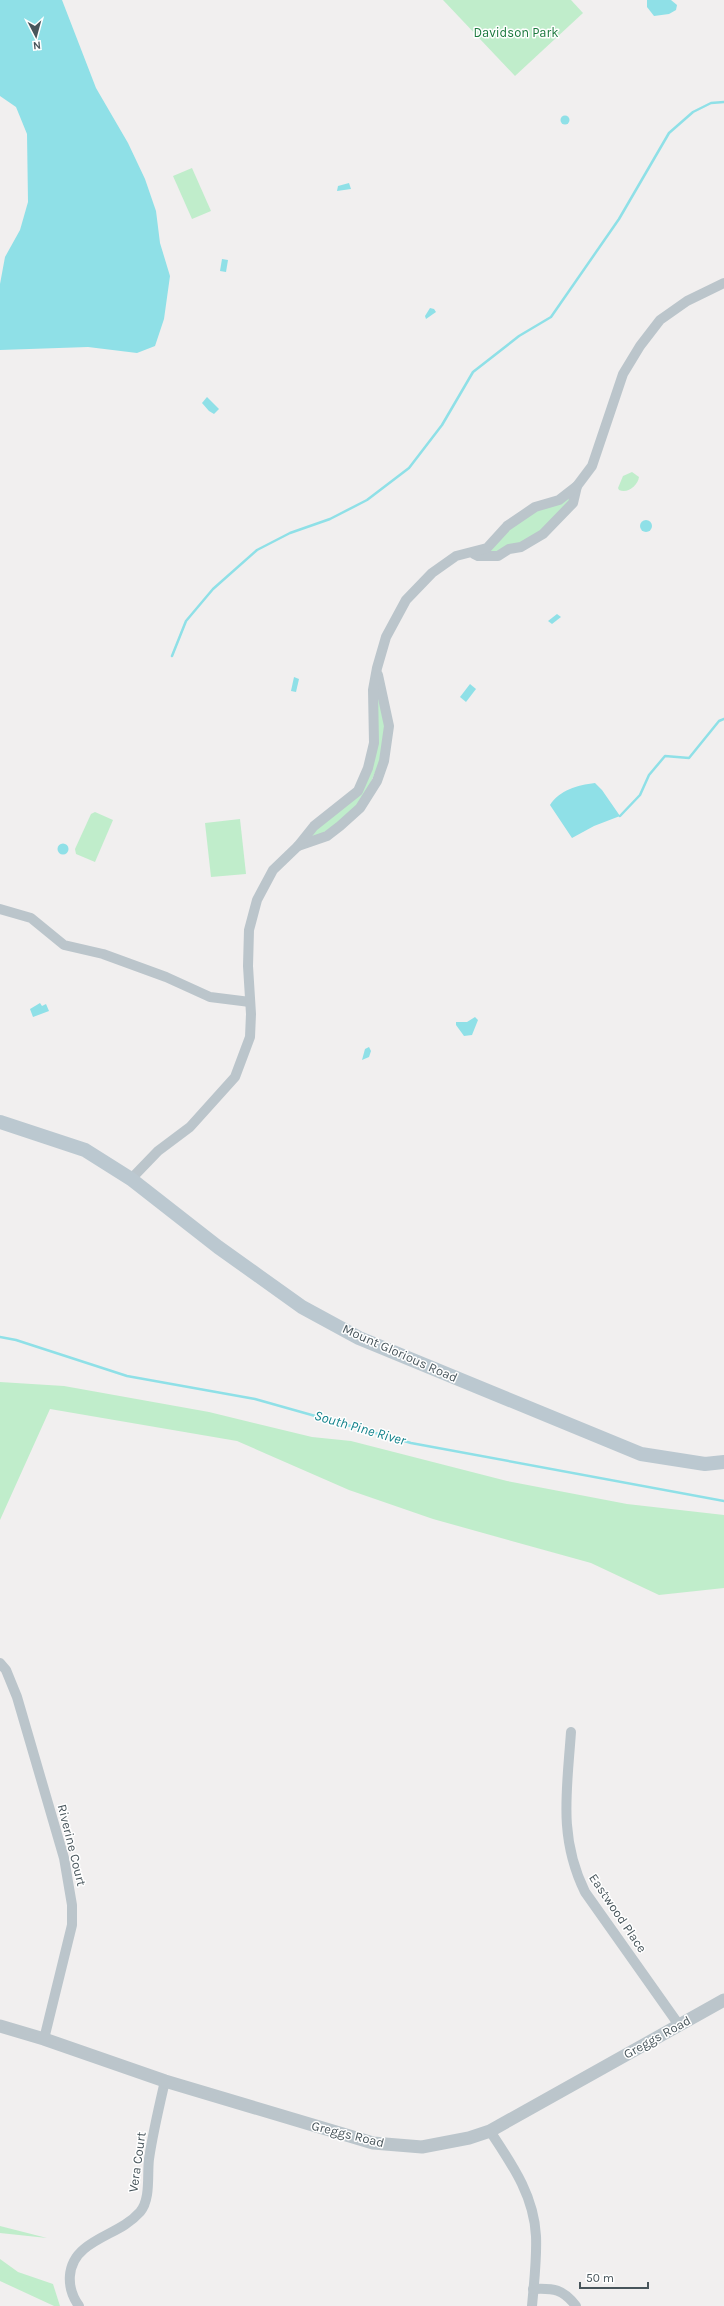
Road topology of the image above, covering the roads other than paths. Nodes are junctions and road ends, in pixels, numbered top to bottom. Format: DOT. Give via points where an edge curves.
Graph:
graph roads {
  1 [pos="724,283"];
  2 [pos="577,486"];
  3 [pos="472,552"];
  4 [pos="377,668"];
  5 [pos="370,756"];
  6 [pos="384,761"];
  7 [pos="298,846"];
  8 [pos="0,909"];
  9 [pos="250,1002"];
  10 [pos="0,1122"];
  11 [pos="130,1179"];
  12 [pos="724,1462"];
  13 [pos="0,1663"];
  14 [pos="571,1732"];
  15 [pos="724,2000"];
  16 [pos="679,2025"];
  17 [pos="0,2026"];
  18 [pos="44,2039"];
  19 [pos="165,2081"];
  20 [pos="490,2131"];
  21 [pos="533,2289"];
  22 [pos="78,2306"];
  23 [pos="532,2306"];
  24 [pos="576,2306"];
  1 -- 2 [label="street" via="687,301 660,320 640,346 623,374 592,466"];
  2 -- 3 [label="street" via="559,500 535,507 506,526 487,548"];
  2 -- 3 [label="street" via="573,503 543,534 522,547 509,549 498,556 478,556"];
  3 -- 4 [label="street" via="456,556 432,573 406,600 386,637"];
  4 -- 5 [label="street" via="373,690 374,743"];
  4 -- 6 [label="street" via="389,726"];
  5 -- 6 [label="street"];
  5 -- 7 [label="street" via="358,791 314,826"];
  6 -- 7 [label="street" via="377,781 360,808 328,836"];
  7 -- 9 [label="street" via="273,870 257,900 249,930"];
  8 -- 9 [label="street" via="31,918 64,945 103,954 159,974 210,997"];
  9 -- 11 [label="street" via="250,1037 235,1077 190,1126 158,1151"];
  10 -- 11 [label="main road, Mount Glorious Road" via="85,1150"];
  11 -- 12 [label="main road, Mount Glorious Road" via="302,1307 359,1338 641,1454 706,1464"];
  13 -- 18 [label="street, Riverine Court" via="6,1670 17,1697 70,1884 72,1925"];
  14 -- 16 [label="street, Eastwood Place" via="567,1836 574,1870 585,1892"];
  15 -- 16 [label="street, Greggs Road"];
  16 -- 20 [label="street, Greggs Road"];
  17 -- 18 [label="street, Greggs Road"];
  18 -- 19 [label="street, Greggs Road"];
  19 -- 20 [label="street, Greggs Road" via="373,2143 422,2146 469,2138"];
  19 -- 22 [label="street, Vera Court" via="149,2160 147,2191 141,2210 126,2225 84,2249 71,2265 69,2282"];
  20 -- 21 [label="street" via="519,2176 528,2196 536,2235"];
  21 -- 23 [label="street"];
  21 -- 24 [label="street" via="550,2288 566,2294"];
}
